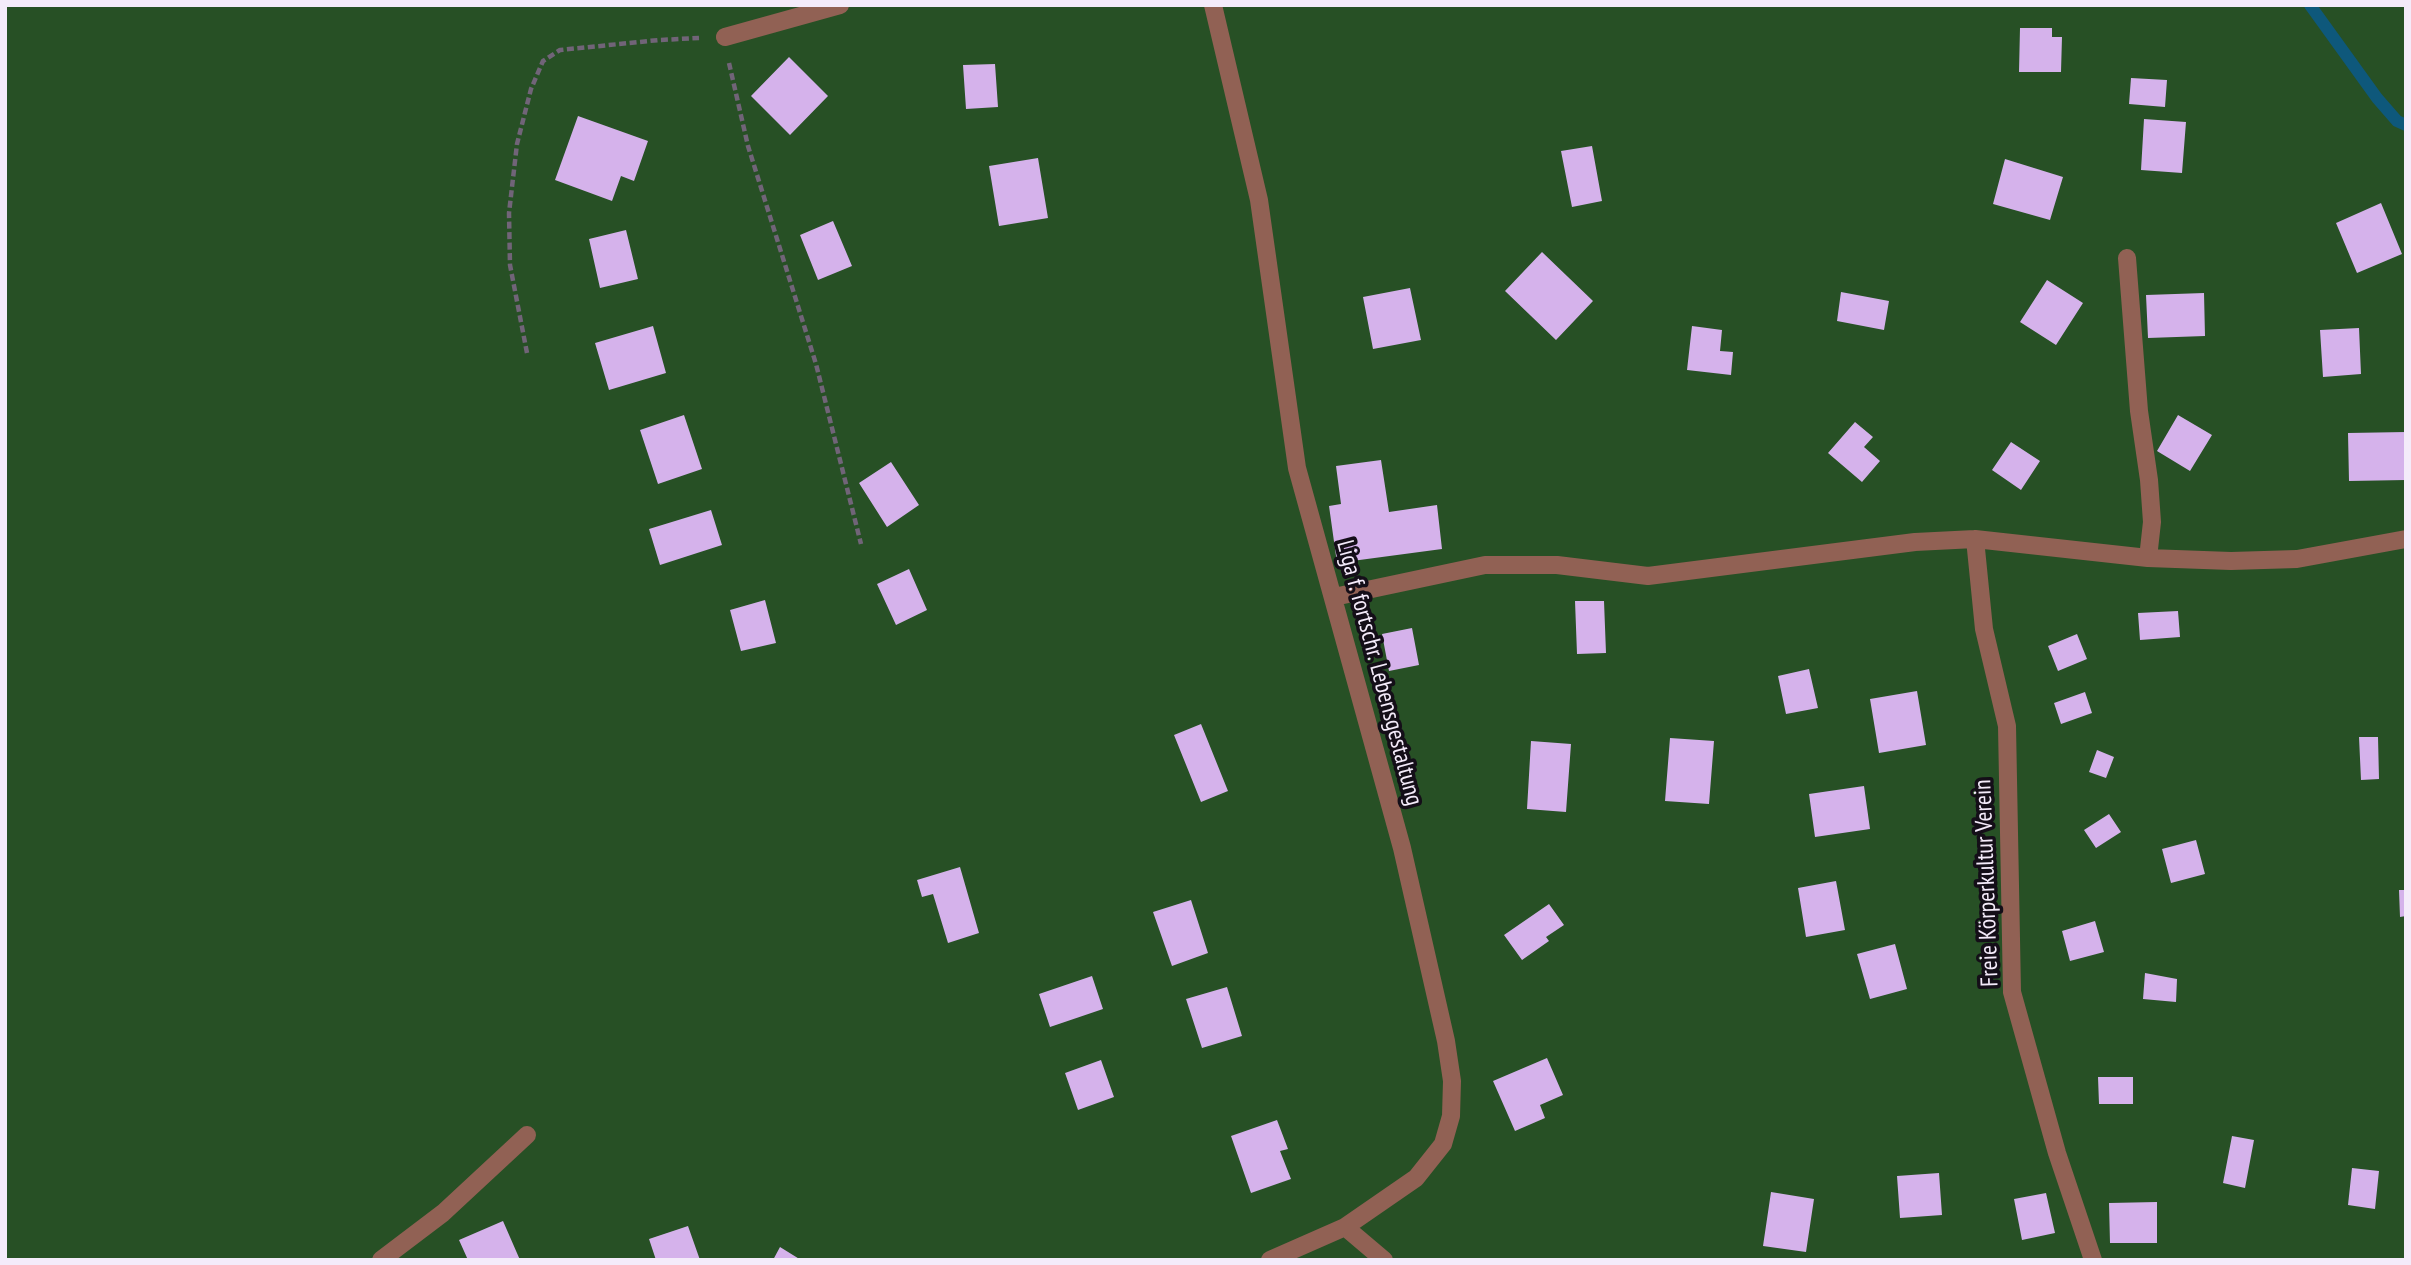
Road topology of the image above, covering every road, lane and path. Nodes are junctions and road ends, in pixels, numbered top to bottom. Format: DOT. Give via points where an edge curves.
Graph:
graph roads {
  1 [pos="841,5"];
  2 [pos="1213,5"];
  3 [pos="724,37"];
  4 [pos="2127,258"];
  5 [pos="527,353"];
  6 [pos="2406,538"];
  7 [pos="1975,539"];
  8 [pos="861,544"];
  9 [pos="2148,558"];
  10 [pos="1334,597"];
  11 [pos="527,1135"];
  12 [pos="1345,1227"];
  13 [pos="381,1260"];
  14 [pos="1270,1260"];
  15 [pos="1384,1260"];
  16 [pos="2093,1260"];
  1 -- 3 [label="lane"];
  2 -- 10 [label="lane, Liga f. fortschr. Lebensgestaltung" via="1259,200 1297,468"];
  3 -- 5 [label="path" via="560,50 543,61 517,144 509,213 510,265"];
  3 -- 8 [label="path" via="748,146 816,364"];
  4 -- 9 [label="lane" via="2152,522"];
  6 -- 9 [label="lane" via="2297,559"];
  7 -- 9 [label="lane"];
  7 -- 10 [label="lane" via="1915,542 1648,576 1558,565 1485,565"];
  7 -- 16 [label="lane, Freie Körperkultur Verein" via="1984,629 2007,726 2012,992 2057,1153"];
  10 -- 12 [label="lane, Liga f. fortschr. Lebensgestaltung" via="1402,848 1452,1081 1451,1116 1443,1144 1416,1178"];
  11 -- 13 [label="lane" via="443,1213"];
  12 -- 14 [label="lane, Liga f. fortschr. Lebensgestaltung"];
  12 -- 15 [label="lane"];
}
